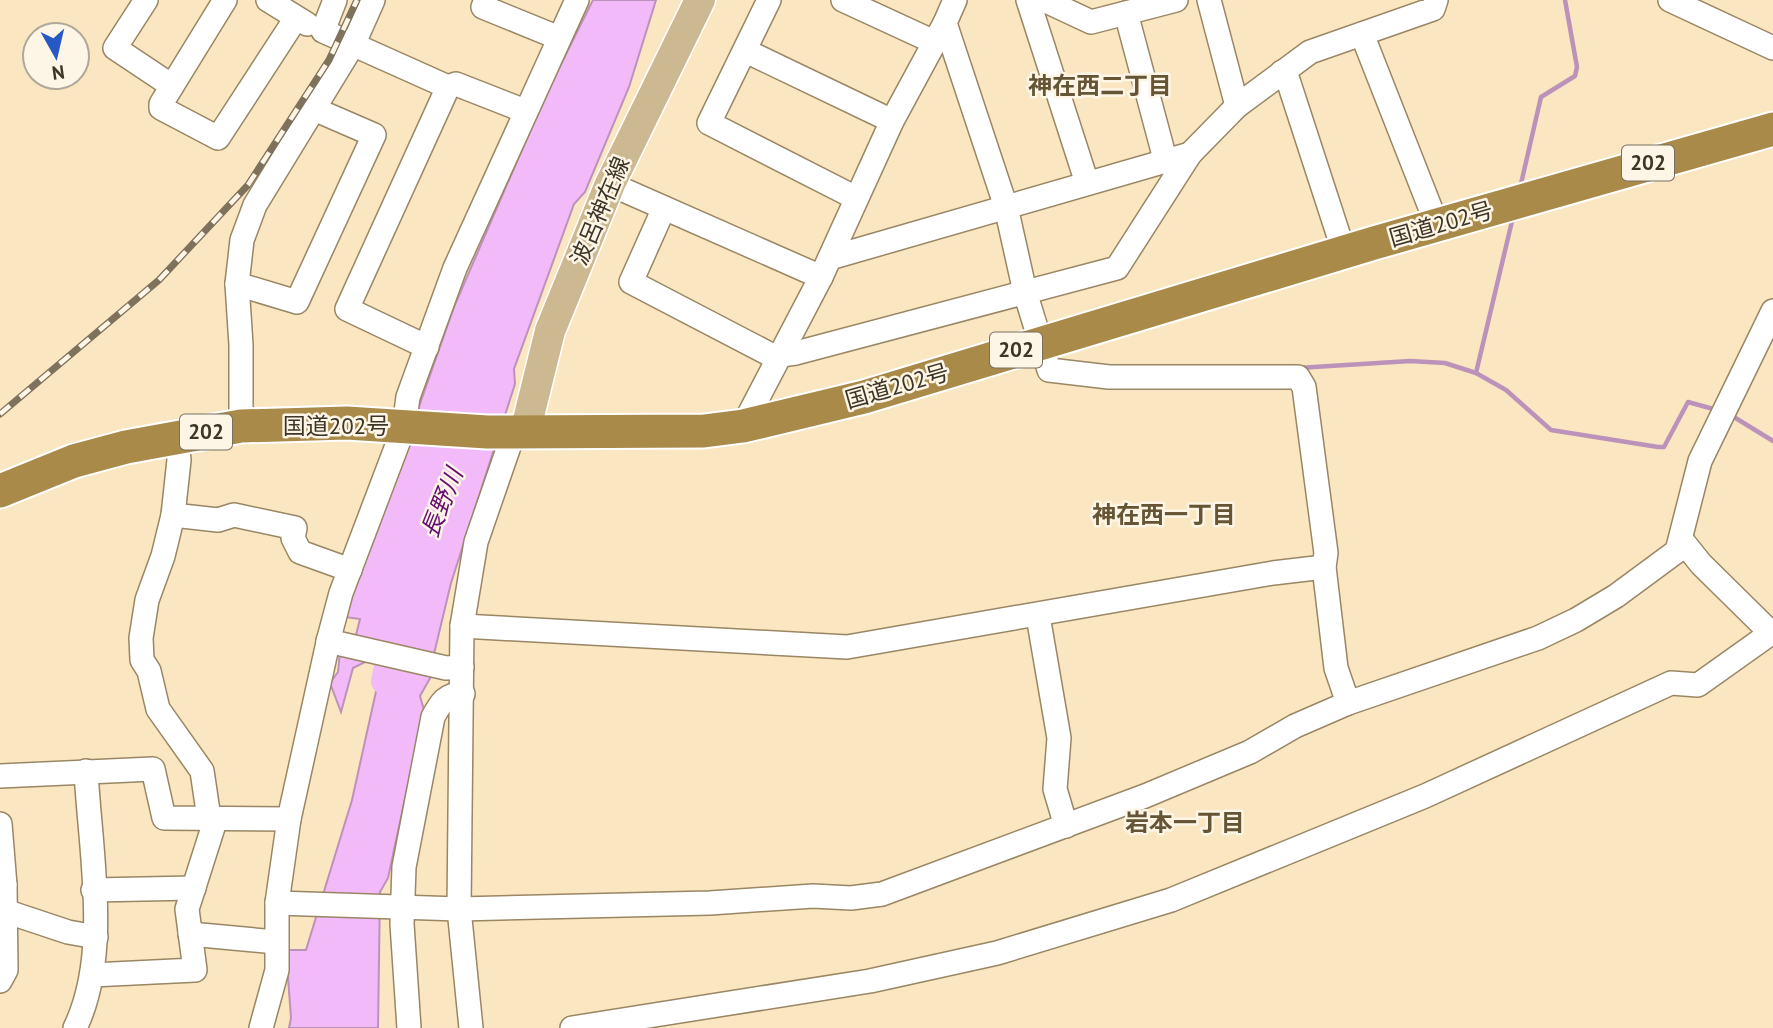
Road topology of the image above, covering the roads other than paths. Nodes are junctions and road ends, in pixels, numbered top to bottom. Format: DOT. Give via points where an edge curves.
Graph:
graph roads {
  1 [pos="146,0"];
  2 [pos="225,0"];
  3 [pos="268,0"];
  4 [pos="335,0"];
  5 [pos="373,0"];
  6 [pos="486,0"];
  7 [pos="577,0"];
  8 [pos="700,0"];
  9 [pos="769,0"];
  10 [pos="843,0"];
  11 [pos="956,0"];
  12 [pos="1028,0"];
  13 [pos="1044,0"];
  14 [pos="1176,0"];
  15 [pos="1209,0"];
  16 [pos="1436,0"];
  17 [pos="1670,0"];
  18 [pos="1126,13"];
  19 [pos="296,18"];
  20 [pos="323,31"];
  21 [pos="940,32"];
  22 [pos="1362,34"];
  23 [pos="559,38"];
  24 [pos="354,43"];
  25 [pos="1773,48"];
  26 [pos="746,51"];
  27 [pos="1282,72"];
  28 [pos="172,86"];
  29 [pos="448,87"];
  30 [pos="1237,106"];
  31 [pos="314,109"];
  32 [pos="525,111"];
  33 [pos="892,121"];
  34 [pos="1773,129"];
  35 [pos="1190,154"];
  36 [pos="1165,159"];
  37 [pos="1087,183"];
  38 [pos="610,184"];
  39 [pos="856,198"];
  40 [pos="1006,207"];
  41 [pos="664,208"];
  42 [pos="1437,225"];
  43 [pos="1344,252"];
  44 [pos="825,267"];
  45 [pos="237,284"];
  46 [pos="1025,292"];
  47 [pos="1773,311"];
  48 [pos="1039,343"];
  49 [pos="427,346"];
  50 [pos="780,354"];
  51 [pos="242,426"];
  52 [pos="743,426"];
  53 [pos="413,427"];
  54 [pos="519,432"];
  55 [pos="177,437"];
  56 [pos="0,491"];
  57 [pos="173,515"];
  58 [pos="1681,539"];
  59 [pos="1324,568"];
  60 [pos="350,570"];
  61 [pos="1038,616"];
  62 [pos="462,626"];
  63 [pos="328,641"];
  64 [pos="462,667"];
  65 [pos="463,694"];
  66 [pos="1348,703"];
  67 [pos="86,771"];
  68 [pos="0,776"];
  69 [pos="213,818"];
  70 [pos="289,819"];
  71 [pos="0,824"];
  72 [pos="1066,826"];
  73 [pos="2,885"];
  74 [pos="194,888"];
  75 [pos="93,890"];
  76 [pos="280,903"];
  77 [pos="403,909"];
  78 [pos="459,909"];
  79 [pos="5,911"];
  80 [pos="190,934"];
  81 [pos="96,937"];
  82 [pos="276,942"];
  83 [pos="92,975"];
  84 [pos="0,981"];
  85 [pos="75,1028"];
  86 [pos="261,1028"];
  87 [pos="410,1028"];
  88 [pos="471,1028"];
  89 [pos="572,1028"];
  1 -- 28 [label="street" via="115,48"];
  2 -- 28 [label="street"];
  3 -- 19 [label="street"];
  4 -- 20 [label="street"];
  5 -- 24 [label="street"];
  6 -- 23 [label="street" via="483,7"];
  7 -- 23 [label="street"];
  8 -- 38 [label="main road, 波呂神在線"];
  9 -- 26 [label="street"];
  10 -- 21 [label="street"];
  11 -- 21 [label="street"];
  12 -- 37 [label="street"];
  13 -- 18 [label="street" via="1091,22"];
  14 -- 18 [label="street"];
  15 -- 30 [label="street"];
  16 -- 22 [label="street" via="1433,9"];
  17 -- 25 [label="street"];
  18 -- 36 [label="street"];
  19 -- 20 [label="street"];
  19 -- 28 [label="street" via="218,138 161,108"];
  20 -- 24 [label="street"];
  21 -- 33 [label="street"];
  21 -- 40 [label="street"];
  22 -- 27 [label="street" via="1310,52"];
  22 -- 42 [label="street"];
  23 -- 32 [label="street"];
  24 -- 29 [label="street"];
  24 -- 31 [label="street"];
  26 -- 33 [label="street"];
  26 -- 39 [label="street" via="709,123"];
  27 -- 30 [label="street"];
  27 -- 43 [label="street"];
  29 -- 32 [label="street" via="456,84"];
  29 -- 49 [label="street" via="347,309"];
  30 -- 35 [label="street"];
  31 -- 45 [label="street" via="255,205 242,240"];
  31 -- 45 [label="street" via="374,135 297,302"];
  32 -- 49 [label="street" via="455,268"];
  33 -- 39 [label="street"];
  34 -- 42 [label="highway, 国道202号 / 202"];
  35 -- 36 [label="street"];
  35 -- 46 [label="street" via="1117,268"];
  36 -- 37 [label="street"];
  37 -- 40 [label="street"];
  38 -- 41 [label="street"];
  38 -- 54 [label="main road, 波呂神在線" via="550,331"];
  39 -- 44 [label="street"];
  40 -- 44 [label="street"];
  40 -- 46 [label="street"];
  41 -- 44 [label="street"];
  41 -- 50 [label="street" via="631,282 773,356"];
  42 -- 43 [label="highway, 国道202号 / 202"];
  43 -- 48 [label="highway, 国道202号 / 202"];
  44 -- 50 [label="street"];
  45 -- 51 [label="street"];
  46 -- 48 [label="street"];
  46 -- 50 [label="street" via="796,354"];
  47 -- 58 [label="street" via="1700,461"];
  48 -- 52 [label="highway, 国道202号 / 202" via="864,397"];
  48 -- 59 [label="street" via="1049,370 1058,373 1297,377 1304,387 1326,553"];
  49 -- 53 [label="street" via="408,397"];
  50 -- 52 [label="street"];
  51 -- 53 [label="highway, 国道202号 / 202" via="347,423"];
  51 -- 55 [label="highway, 国道202号 / 202"];
  52 -- 54 [label="highway, 国道202号 / 202" via="704,431"];
  53 -- 54 [label="highway, 国道202号 / 202"];
  53 -- 60 [label="street"];
  54 -- 62 [label="street" via="477,542"];
  55 -- 56 [label="highway, 国道202号 / 202" via="74,461"];
  55 -- 57 [label="street"];
  57 -- 60 [label="street" via="218,520 234,515 295,528 293,538 300,552"];
  57 -- 69 [label="street" via="147,600 142,660 158,709 202,771"];
  58 -- 66 [label="street" via="1677,551 1656,569 1576,620 1495,654"];
  58 -- 89 [label="street" via="1771,633 1698,685 1671,683 1424,796 1171,900 996,953 870,981"];
  59 -- 61 [label="street" via="1273,573"];
  59 -- 66 [label="street" via="1336,668"];
  60 -- 63 [label="street"];
  61 -- 62 [label="street" via="847,647"];
  61 -- 72 [label="street" via="1059,738 1055,789"];
  62 -- 64 [label="street"];
  63 -- 64 [label="street" via="446,668"];
  63 -- 70 [label="street"];
  64 -- 65 [label="street"];
  65 -- 77 [label="street" via="450,694 433,717 404,867"];
  65 -- 78 [label="street"];
  66 -- 72 [label="street" via="1250,752"];
  67 -- 68 [label="street"];
  67 -- 69 [label="street" via="153,769 164,818"];
  67 -- 75 [label="street"];
  69 -- 70 [label="street"];
  69 -- 74 [label="street"];
  70 -- 76 [label="street"];
  71 -- 73 [label="street"];
  72 -- 78 [label="street" via="882,894"];
  73 -- 79 [label="street"];
  74 -- 75 [label="street"];
  74 -- 80 [label="street" via="187,909"];
  75 -- 81 [label="street"];
  76 -- 77 [label="street"];
  76 -- 82 [label="street"];
  77 -- 78 [label="street"];
  77 -- 87 [label="street"];
  78 -- 88 [label="street"];
  79 -- 81 [label="street"];
  79 -- 84 [label="street" via="6,970"];
  80 -- 82 [label="street"];
  80 -- 83 [label="street" via="195,970"];
  81 -- 83 [label="street"];
  82 -- 86 [label="street" via="277,970"];
  83 -- 85 [label="street"];
}
